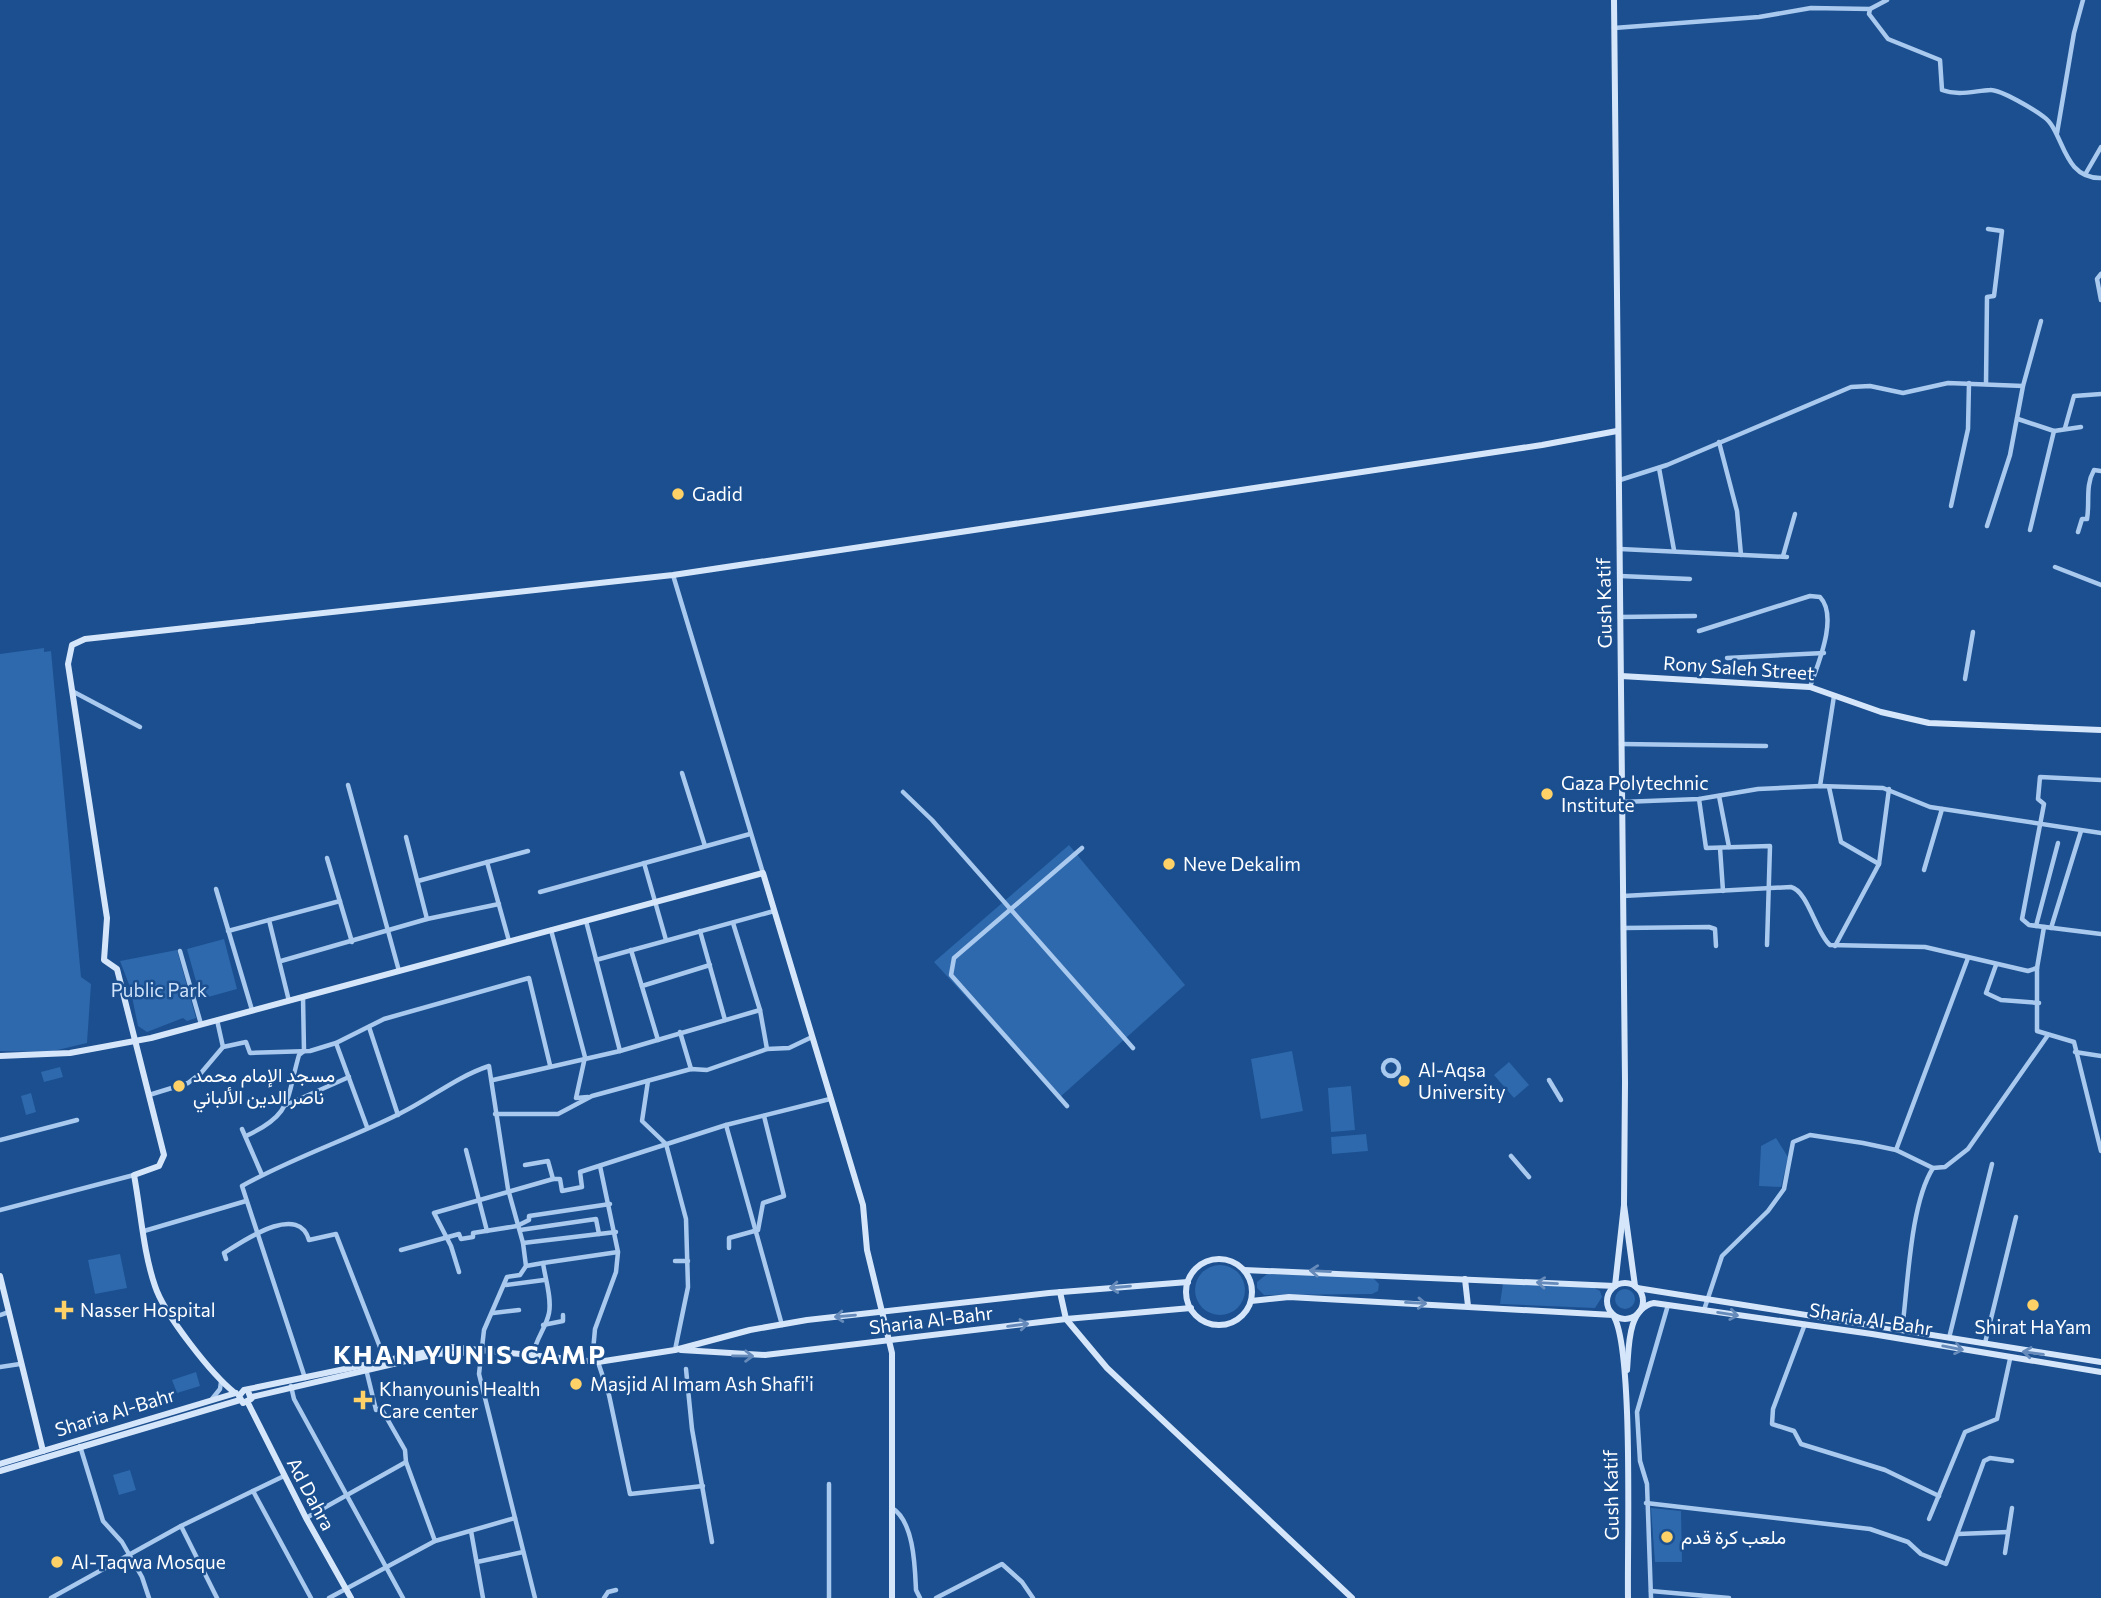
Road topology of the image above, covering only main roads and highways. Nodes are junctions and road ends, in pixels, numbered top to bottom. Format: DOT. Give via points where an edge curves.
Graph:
graph roads {
  1 [pos="1614,0"];
  2 [pos="1617,431"];
  3 [pos="1621,676"];
  4 [pos="2101,730"];
  5 [pos="135,1042"];
  6 [pos="0,1056"];
  7 [pos="1624,1205"];
  8 [pos="1244,1270"];
  9 [pos="0,1276"];
  10 [pos="1465,1279"];
  11 [pos="1188,1282"];
  12 [pos="1615,1286"];
  13 [pos="1636,1287"];
  14 [pos="1060,1292"];
  15 [pos="1251,1301"];
  16 [pos="1468,1306"];
  17 [pos="1191,1308"];
  18 [pos="884,1312"];
  19 [pos="1639,1312"];
  20 [pos="1613,1315"];
  21 [pos="1066,1319"];
  22 [pos="890,1340"];
  23 [pos="479,1350"];
  24 [pos="675,1350"];
  25 [pos="2101,1362"];
  26 [pos="365,1368"];
  27 [pos="2101,1373"];
  28 [pos="290,1385"];
  29 [pos="1625,1392"];
  30 [pos="244,1396"];
  31 [pos="43,1451"];
  32 [pos="0,1464"];
  33 [pos="0,1471"];
  34 [pos="351,1598"];
  35 [pos="892,1598"];
  36 [pos="1352,1598"];
  37 [pos="1628,1598"];
  1 -- 2 [label="main road, Gush Katif"];
  2 -- 3 [label="main road, Gush Katif"];
  2 -- 5 [label="main road" via="673,575 85,639 69,650 107,918 104,960 117,970"];
  3 -- 4 [label="main road, Rony Saleh Street" via="1810,687 1912,721"];
  3 -- 7 [label="main road, Gush Katif"];
  5 -- 6 [label="main road" via="69,1053"];
  5 -- 18 [label="main road" via="763,873 863,1205 867,1250"];
  5 -- 30 [label="main road" via="163,1161 134,1175 161,1301 221,1382"];
  7 -- 12 [label="main road, Gush Katif"];
  7 -- 13 [label="main road, Gush Katif"];
  10 -- 8 [label="main road, one-way"];
  8 -- 11 [label="main road" via="1227,1260 1208,1261"];
  8 -- 15 [label="main road" via="1250,1279"];
  9 -- 31 [label="main road"];
  12 -- 10 [label="main road, one-way"];
  10 -- 16 [label="main road"];
  11 -- 14 [label="main road, Sharia Al-Bahr, one-way"];
  11 -- 17 [label="main road"];
  12 -- 13 [label="main road"];
  12 -- 20 [label="main road" via="1607,1300"];
  13 -- 19 [label="main road" via="1643,1301"];
  25 -- 13 [label="main road, Sharia Al-Bahr, one-way"];
  14 -- 18 [label="main road, Sharia Al-Bahr"];
  14 -- 21 [label="main road"];
  15 -- 16 [label="main road, one-way" via="1289,1297"];
  15 -- 17 [label="main road" via="1238,1319 1217,1324 1207,1322"];
  16 -- 20 [label="main road"];
  17 -- 21 [label="main road, Sharia Al-Bahr"];
  18 -- 22 [label="main road"];
  18 -- 24 [label="main road, Sharia Al-Bahr, one-way" via="782,1325"];
  19 -- 20 [label="main road" via="1630,1318"];
  19 -- 27 [label="main road, Sharia Al-Bahr, one-way" via="1648,1304 1668,1305"];
  19 -- 29 [label="main road, Gush Katif" via="1630,1335"];
  20 -- 29 [label="main road, Gush Katif" via="1622,1333"];
  22 -- 21 [label="main road, Sharia Al-Bahr, one-way"];
  21 -- 36 [label="main road" via="1107,1368 1166,1426"];
  24 -- 22 [label="main road, Sharia Al-Bahr, one-way" via="747,1356"];
  22 -- 35 [label="main road"];
  23 -- 24 [label="main road, Sharia Al-Bahr" via="595,1362"];
  23 -- 26 [label="main road, Sharia Al-Bahr"];
  23 -- 26 [label="main road, Sharia Al-Bahr" via="451,1347"];
  26 -- 28 [label="main road, Sharia Al-Bahr"];
  26 -- 28 [label="main road, Sharia Al-Bahr"];
  28 -- 30 [label="main road, Sharia Al-Bahr"];
  29 -- 37 [label="main road, Gush Katif"];
  30 -- 31 [label="main road, Sharia Al-Bahr" via="211,1400"];
  30 -- 33 [label="main road, Sharia Al-Bahr"];
  30 -- 34 [label="main road, Ad Dahra"];
  31 -- 32 [label="main road, Sharia Al-Bahr"];
}
